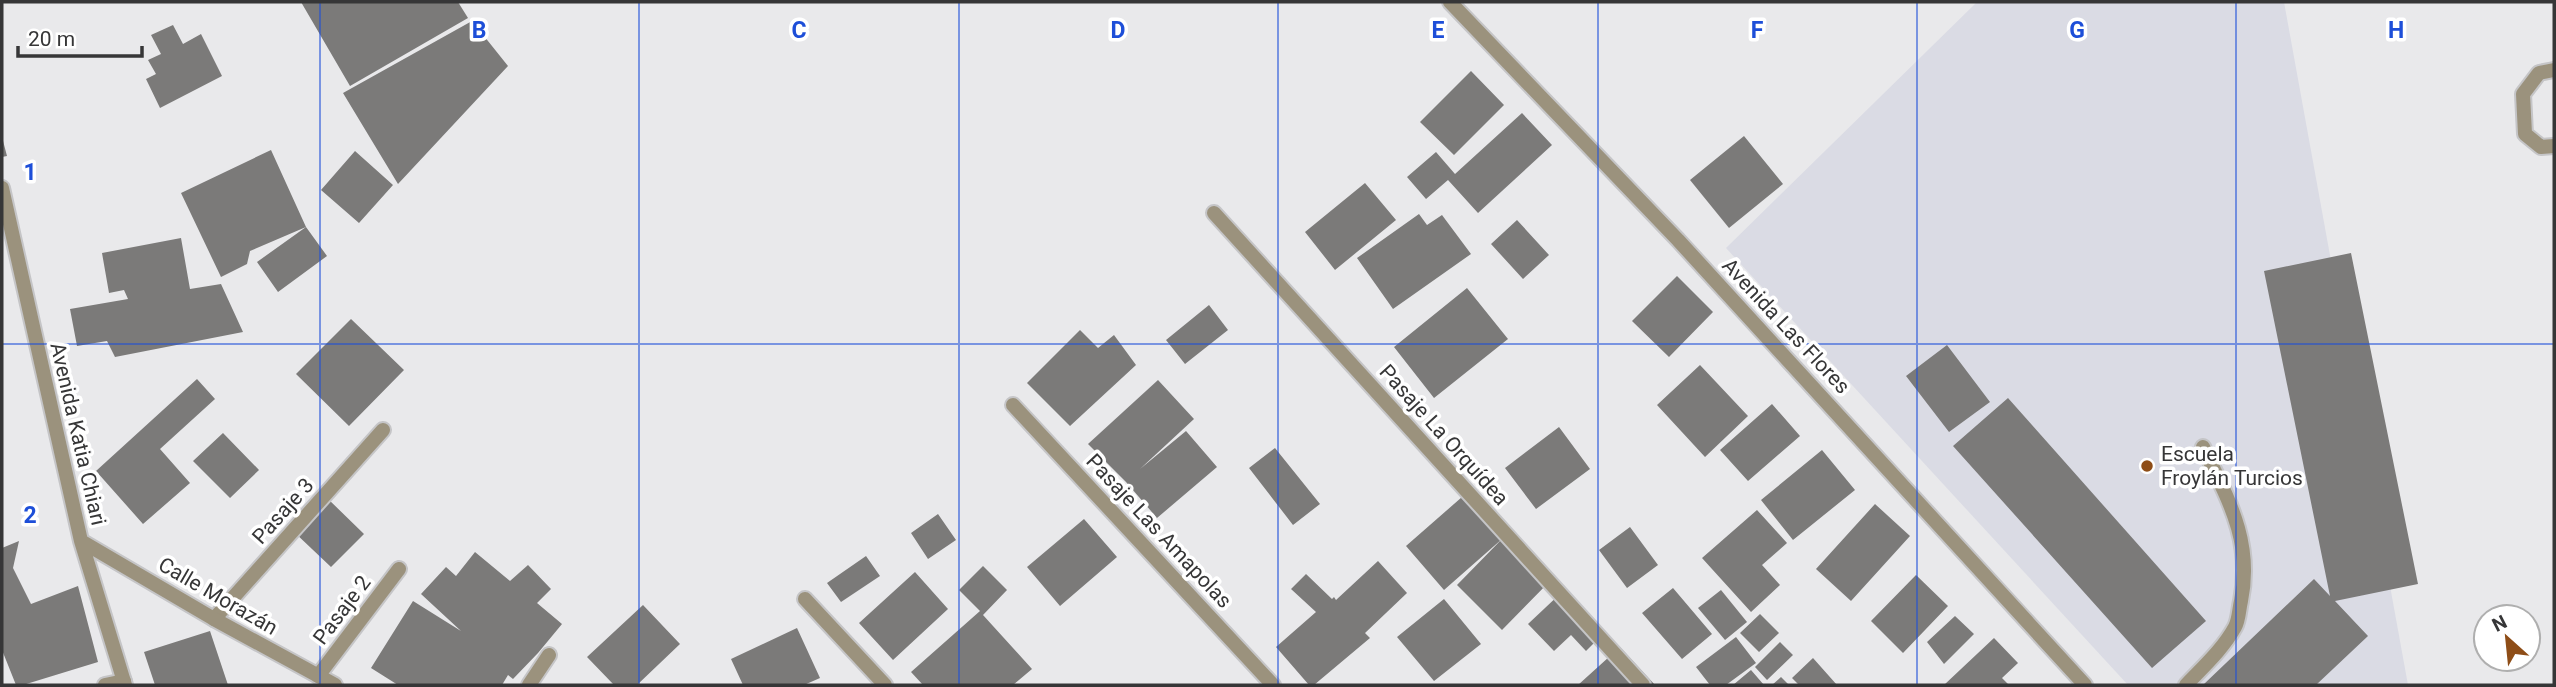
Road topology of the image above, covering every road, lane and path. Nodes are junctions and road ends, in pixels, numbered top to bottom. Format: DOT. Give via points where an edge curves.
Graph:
graph roads {
  1 [pos="1450,2"];
  2 [pos="2554,70"];
  3 [pos="2554,146"];
  4 [pos="2,188"];
  5 [pos="1214,213"];
  6 [pos="1013,405"];
  7 [pos="383,430"];
  8 [pos="2203,447"];
  9 [pos="81,541"];
  10 [pos="399,569"];
  11 [pos="805,599"];
  12 [pos="214,619"];
  13 [pos="549,655"];
  14 [pos="318,676"];
  15 [pos="125,683"];
  16 [pos="105,685"];
  17 [pos="335,685"];
  18 [pos="529,685"];
  19 [pos="885,685"];
  20 [pos="1273,685"];
  21 [pos="1643,685"];
  22 [pos="2085,685"];
  23 [pos="2186,685"];
  1 -- 22 [label="street, Avenida Las Flores" via="1678,240"];
  2 -- 3 [label="street" via="2539,73 2523,94 2525,134 2541,147"];
  4 -- 9 [label="street, Avenida Katia Chiari"];
  5 -- 21 [label="street, Pasaje La Orquídea"];
  6 -- 20 [label="street, Pasaje Las Amapolas"];
  7 -- 12 [label="street, Pasaje 3"];
  8 -- 23 [label="street" via="2235,514 2244,554 2242,594 2236,625"];
  9 -- 12 [label="street, Calle Morazán"];
  9 -- 15 [label="street, Avenida Katia Chiari"];
  10 -- 14 [label="street, Pasaje 2"];
  11 -- 19 [label="street"];
  12 -- 14 [label="street, Calle Morazán"];
  13 -- 18 [label="street"];
  14 -- 17 [label="street, Calle Morazán"];
  15 -- 16 [label="street"];
}
